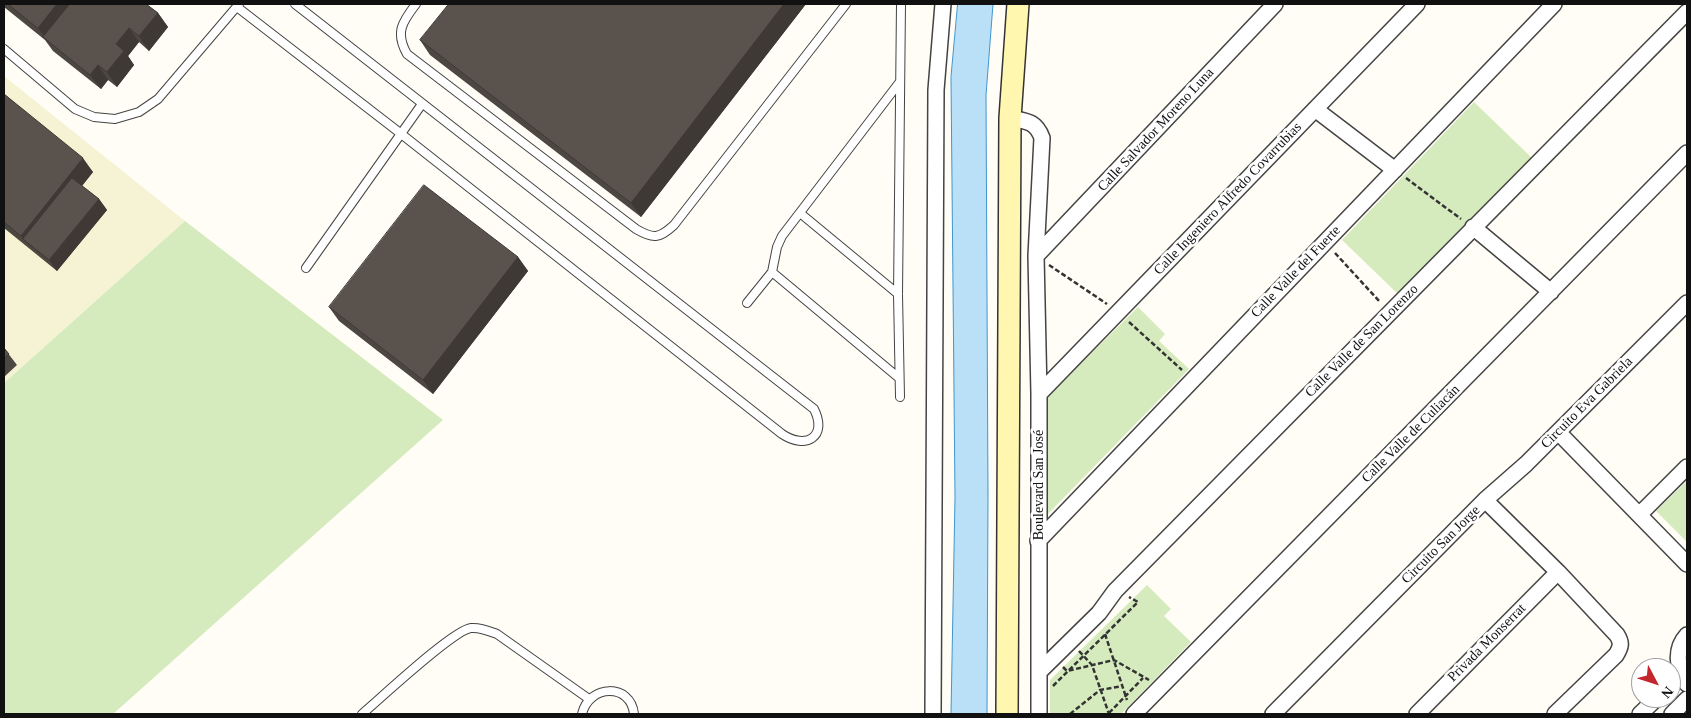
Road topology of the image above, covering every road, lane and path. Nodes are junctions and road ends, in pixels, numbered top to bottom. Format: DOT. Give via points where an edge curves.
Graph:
graph roads {
  1 [pos="295,4"];
  2 [pos="416,4"];
  3 [pos="846,4"];
  4 [pos="901,4"];
  5 [pos="943,4"];
  6 [pos="1018,4"];
  7 [pos="1275,4"];
  8 [pos="1417,4"];
  9 [pos="1554,4"];
  10 [pos="238,5"];
  11 [pos="1687,12"];
  12 [pos="4,49"];
  13 [pos="899,83"];
  14 [pos="422,104"];
  15 [pos="1315,109"];
  16 [pos="1010,118"];
  17 [pos="400,133"];
  18 [pos="1687,153"];
  19 [pos="1395,170"];
  20 [pos="800,213"];
  21 [pos="1473,228"];
  22 [pos="1325,242"];
  23 [pos="1036,256"];
  24 [pos="306,268"];
  25 [pos="772,272"];
  26 [pos="1551,292"];
  27 [pos="898,294"];
  28 [pos="747,303"];
  29 [pos="1687,303"];
  30 [pos="1390,313"];
  31 [pos="899,378"];
  32 [pos="1039,394"];
  33 [pos="900,397"];
  34 [pos="1558,432"];
  35 [pos="1687,467"];
  36 [pos="1485,500"];
  37 [pos="1639,515"];
  38 [pos="1038,541"];
  39 [pos="1687,564"];
  40 [pos="1558,572"];
  41 [pos="1115,591"];
  42 [pos="1099,613"];
  43 [pos="1106,634"];
  44 [pos="1687,634"];
  45 [pos="1071,641"];
  46 [pos="1083,656"];
  47 [pos="1055,658"];
  48 [pos="1678,658"];
  49 [pos="1114,660"];
  50 [pos="1092,665"];
  51 [pos="1039,672"];
  52 [pos="1067,672"];
  53 [pos="1144,677"];
  54 [pos="1123,686"];
  55 [pos="1161,687"];
  56 [pos="1100,690"];
  57 [pos="1126,696"];
  58 [pos="588,699"];
  59 [pos="1687,699"];
  60 [pos="1039,708"];
  61 [pos="1131,710"];
  62 [pos="362,714"];
  63 [pos="582,714"];
  64 [pos="634,714"];
  65 [pos="933,714"];
  66 [pos="1007,714"];
  67 [pos="1070,714"];
  68 [pos="1108,714"];
  69 [pos="1273,714"];
  70 [pos="1417,714"];
  71 [pos="1555,714"];
  72 [pos="1672,714"];
  1 -- 14 [label="lane"];
  2 -- 3 [label="lane" via="406,16 401,30 401,43 408,54 636,229 659,236 674,225"];
  4 -- 13 [label="lane"];
  5 -- 65 [label="street" via="936,90"];
  6 -- 16 [label="street"];
  7 -- 23 [label="street, Calle Salvador Moreno Luna"];
  8 -- 15 [label="street, Calle Ingeniero Alfredo Covarrubias"];
  9 -- 19 [label="street, Calle Valle del Fuerte"];
  10 -- 12 [label="lane" via="158,99 138,112 115,119 94,118 75,109"];
  10 -- 17 [label="lane"];
  11 -- 21 [label="street, Calle Valle de San Lorenzo"];
  13 -- 20 [label="lane"];
  13 -- 27 [label="lane"];
  14 -- 17 [label="lane"];
  14 -- 17 [label="lane" via="814,409 818,430 812,438 801,442 782,434"];
  15 -- 19 [label="street"];
  15 -- 32 [label="street, Calle Ingeniero Alfredo Covarrubias"];
  16 -- 23 [label="street, Boulevard San José" via="1030,122 1039,129 1042,138"];
  16 -- 66 [label="street"];
  17 -- 24 [label="lane"];
  18 -- 26 [label="street, Calle Valle de Culiacán"];
  19 -- 21 [label="path"];
  19 -- 22 [label="street, Calle Valle del Fuerte"];
  20 -- 25 [label="lane" via="782,236"];
  20 -- 27 [label="lane"];
  21 -- 26 [label="street"];
  21 -- 30 [label="street, Calle Valle de San Lorenzo"];
  22 -- 30 [label="path"];
  22 -- 38 [label="street, Calle Valle del Fuerte"];
  23 -- 32 [label="street, Boulevard San José"];
  25 -- 28 [label="lane"];
  25 -- 31 [label="lane"];
  26 -- 55 [label="street, Calle Valle de Culiacán"];
  27 -- 31 [label="lane"];
  29 -- 34 [label="street, Circuito Eva Gabriela"];
  30 -- 41 [label="street, Calle Valle de San Lorenzo"];
  31 -- 33 [label="lane"];
  32 -- 38 [label="street, Boulevard San José"];
  34 -- 36 [label="street, Circuito Eva Gabriela"];
  34 -- 37 [label="street"];
  35 -- 37 [label="street"];
  36 -- 40 [label="street, Circuito San Jorge"];
  36 -- 69 [label="street, Circuito San Jorge"];
  37 -- 39 [label="street"];
  38 -- 51 [label="street, Boulevard San José"];
  40 -- 70 [label="street, Privada Monserrat"];
  40 -- 71 [label="street, Circuito San Jorge" via="1617,635 1621,645 1616,655"];
  41 -- 42 [label="street, Calle Valle de San Lorenzo"];
  41 -- 43 [label="path" via="1138,602"];
  42 -- 43 [label="path"];
  42 -- 45 [label="street, Calle Valle de San Lorenzo"];
  43 -- 46 [label="path"];
  43 -- 49 [label="path"];
  44 -- 48 [label="street"];
  45 -- 46 [label="path"];
  45 -- 47 [label="street, Calle Valle de San Lorenzo"];
  46 -- 50 [label="path"];
  46 -- 52 [label="path"];
  47 -- 51 [label="street, Calle Valle de San Lorenzo"];
  47 -- 52 [label="path"];
  49 -- 50 [label="path"];
  49 -- 53 [label="path"];
  49 -- 54 [label="path"];
  50 -- 52 [label="path"];
  50 -- 56 [label="path"];
  51 -- 60 [label="street, Boulevard San José"];
  52 -- 60 [label="path"];
  53 -- 55 [label="path"];
  53 -- 57 [label="path"];
  54 -- 56 [label="path"];
  54 -- 57 [label="path"];
  55 -- 61 [label="street, Calle Valle de Culiacán"];
  56 -- 67 [label="path"];
  56 -- 68 [label="path"];
  57 -- 61 [label="path"];
  57 -- 68 [label="path"];
  58 -- 62 [label="lane" via="498,634 471,628 439,648"];
  58 -- 63 [label="lane"];
  58 -- 64 [label="lane" via="605,691 614,691 630,702"];
  59 -- 72 [label="street"];
}
